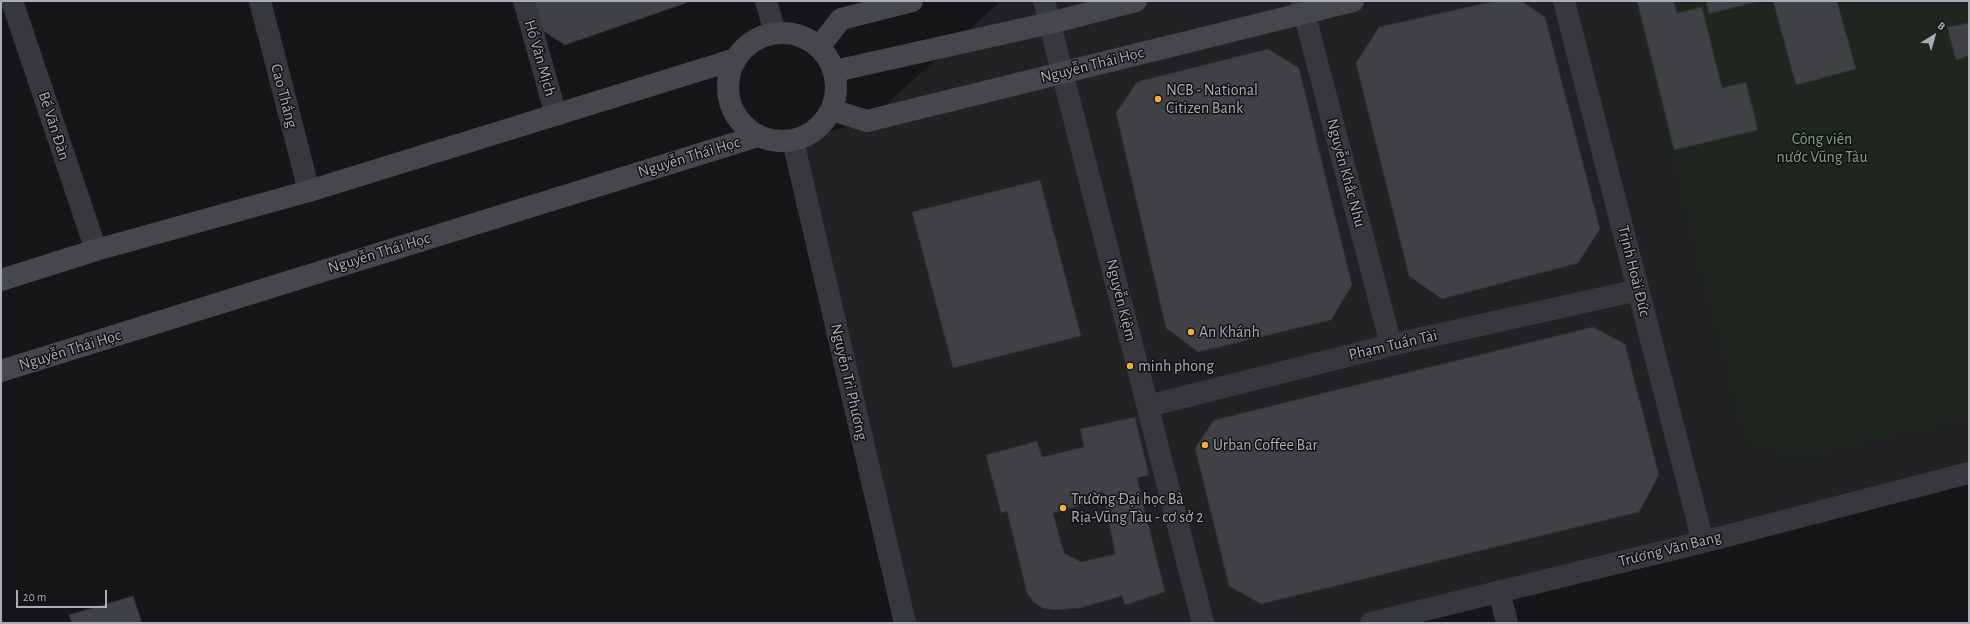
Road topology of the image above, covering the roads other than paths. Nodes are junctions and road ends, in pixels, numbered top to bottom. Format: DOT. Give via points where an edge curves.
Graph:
graph roads {
  1 [pos="12,1"];
  2 [pos="260,1"];
  3 [pos="524,1"];
  4 [pos="766,1"];
  5 [pos="912,1"];
  6 [pos="1044,1"];
  7 [pos="1136,1"];
  8 [pos="1353,1"];
  9 [pos="1564,1"];
  10 [pos="1302,8"];
  11 [pos="1050,23"];
  12 [pos="775,33"];
  13 [pos="819,47"];
  14 [pos="736,59"];
  15 [pos="835,71"];
  16 [pos="1062,71"];
  17 [pos="832,110"];
  18 [pos="556,115"];
  19 [pos="758,136"];
  20 [pos="794,140"];
  21 [pos="309,191"];
  22 [pos="96,250"];
  23 [pos="1,280"];
  24 [pos="1638,290"];
  25 [pos="1392,345"];
  26 [pos="1,371"];
  27 [pos="1148,406"];
  28 [pos="1969,473"];
  29 [pos="1703,542"];
  30 [pos="1499,591"];
  31 [pos="905,623"];
  32 [pos="1203,623"];
  33 [pos="1371,623"];
  34 [pos="1506,623"];
  1 -- 22 [label="street, Bế Văn Đàn"];
  2 -- 21 [label="street, Cao Thắng"];
  3 -- 18 [label="street, Hồ Văn Mịch"];
  4 -- 12 [label="street"];
  5 -- 13 [label="main road" via="841,19"];
  6 -- 11 [label="street, Nguyễn Kiệm"];
  7 -- 11 [label="main road"];
  8 -- 10 [label="main road, Nguyễn Thái Học"];
  9 -- 24 [label="street, Trịnh Hoài Đức"];
  10 -- 16 [label="main road, Nguyễn Thái Học"];
  10 -- 25 [label="street, Nguyễn Khắc Nhu"];
  11 -- 15 [label="main road"];
  11 -- 16 [label="street, Nguyễn Kiệm"];
  12 -- 13 [label="main road" via="792,33 806,38"];
  12 -- 14 [label="main road" via="753,41"];
  13 -- 15 [label="main road"];
  14 -- 18 [label="main road"];
  14 -- 19 [label="main road" via="730,70 729,98 742,124"];
  15 -- 17 [label="main road" via="836,97"];
  16 -- 17 [label="main road, Nguyễn Thái Học" via="868,121"];
  16 -- 27 [label="street, Nguyễn Kiệm"];
  17 -- 20 [label="main road" via="823,124"];
  18 -- 21 [label="main road"];
  19 -- 20 [label="main road" via="777,141"];
  19 -- 26 [label="main road, Nguyễn Thái Học"];
  20 -- 31 [label="street, Nguyễn Tri Phương"];
  21 -- 22 [label="main road"];
  22 -- 23 [label="main road"];
  24 -- 25 [label="street, Phạm Tuấn Tài"];
  24 -- 29 [label="street, Trịnh Hoài Đức"];
  25 -- 27 [label="street, Phạm Tuấn Tài"];
  27 -- 32 [label="street, Nguyễn Kiệm"];
  28 -- 29 [label="street, Trương Văn Bang"];
  29 -- 30 [label="street, Trương Văn Bang"];
  30 -- 33 [label="street, Trương Văn Bang"];
  30 -- 34 [label="street"];
}
